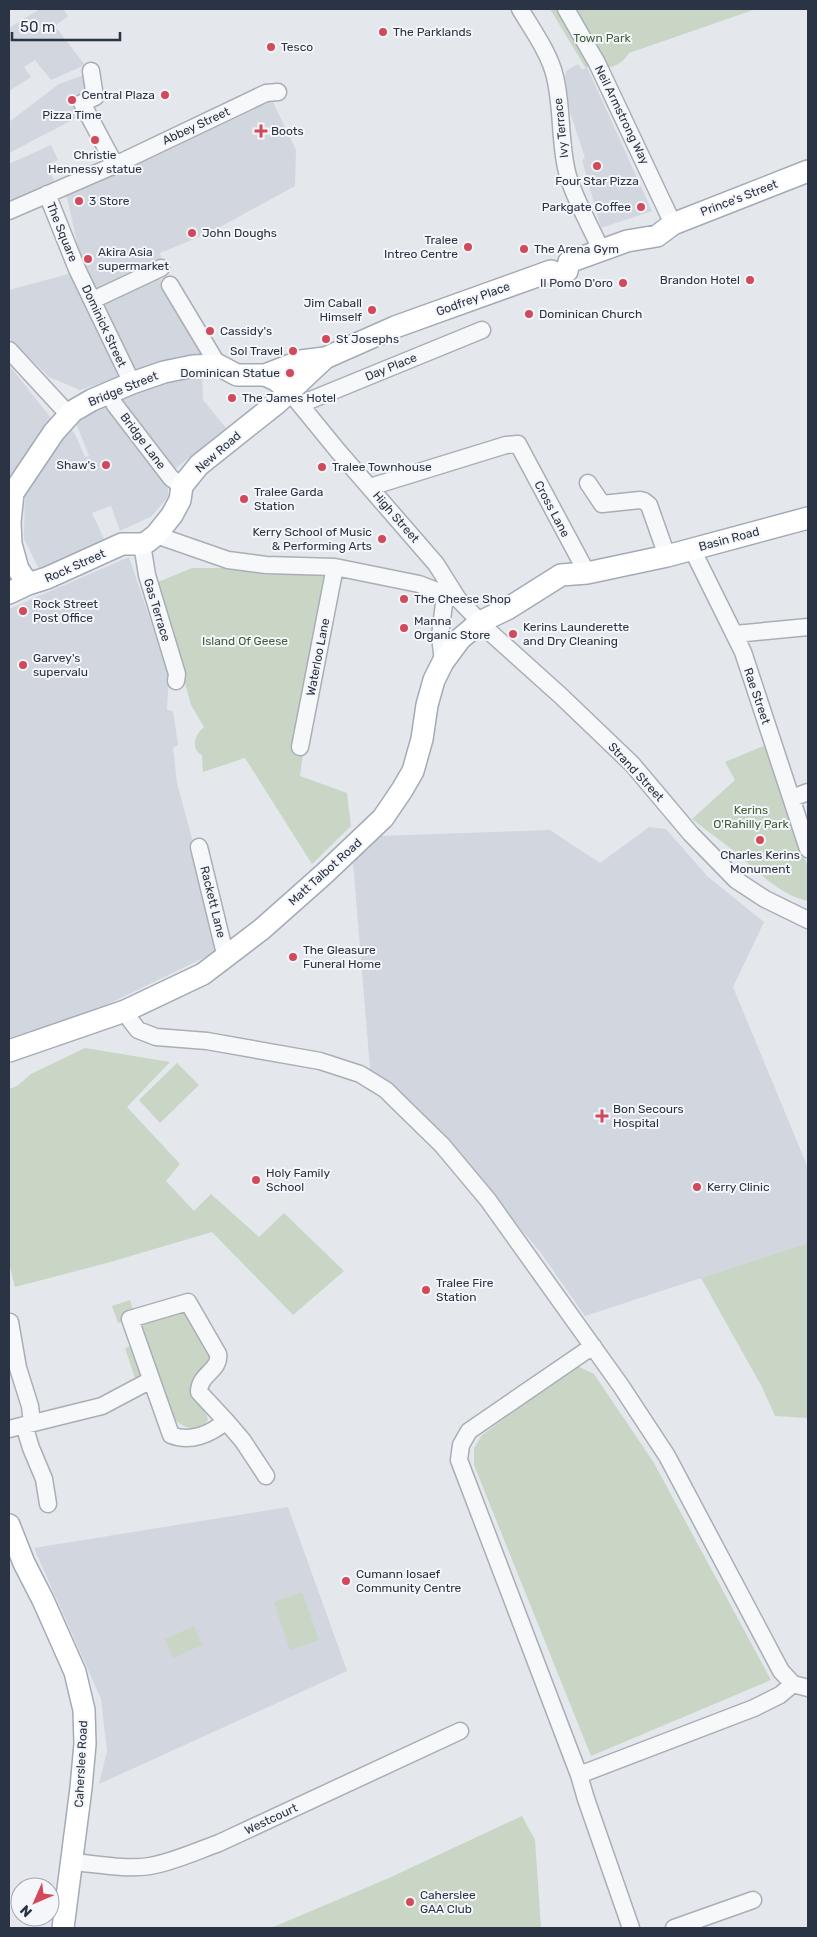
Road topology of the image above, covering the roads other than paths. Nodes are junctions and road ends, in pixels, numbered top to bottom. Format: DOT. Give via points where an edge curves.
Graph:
graph roads {
  1 [pos="520,9"];
  2 [pos="566,9"];
  3 [pos="91,71"];
  4 [pos="278,92"];
  5 [pos="115,165"];
  6 [pos="808,171"];
  7 [pos="47,194"];
  8 [pos="9,211"];
  9 [pos="671,225"];
  10 [pos="601,250"];
  11 [pos="160,268"];
  12 [pos="77,269"];
  13 [pos="170,285"];
  14 [pos="93,300"];
  15 [pos="482,330"];
  16 [pos="9,350"];
  17 [pos="330,356"];
  18 [pos="218,365"];
  19 [pos="265,375"];
  20 [pos="132,383"];
  21 [pos="295,398"];
  22 [pos="112,399"];
  23 [pos="69,415"];
  24 [pos="588,483"];
  25 [pos="182,486"];
  26 [pos="370,487"];
  27 [pos="808,518"];
  28 [pos="149,540"];
  29 [pos="692,549"];
  30 [pos="658,558"];
  31 [pos="436,564"];
  32 [pos="336,567"];
  33 [pos="12,568"];
  34 [pos="587,573"];
  35 [pos="28,584"];
  36 [pos="427,587"];
  37 [pos="9,593"];
  38 [pos="452,597"];
  39 [pos="486,619"];
  40 [pos="808,627"];
  41 [pos="735,634"];
  42 [pos="443,662"];
  43 [pos="176,678"];
  44 [pos="300,747"];
  45 [pos="808,792"];
  46 [pos="792,798"];
  47 [pos="199,847"];
  48 [pos="808,849"];
  49 [pos="808,920"];
  50 [pos="226,958"];
  51 [pos="125,1011"];
  52 [pos="9,1050"];
  53 [pos="10,1322"];
  54 [pos="593,1346"];
  55 [pos="151,1380"];
  56 [pos="226,1421"];
  57 [pos="22,1426"];
  58 [pos="266,1476"];
  59 [pos="48,1504"];
  60 [pos="9,1525"];
  61 [pos="800,1686"];
  62 [pos="460,1731"];
  63 [pos="579,1775"];
  64 [pos="73,1862"];
  65 [pos="753,1900"];
  66 [pos="63,1928"];
  67 [pos="632,1928"];
  68 [pos="674,1928"];
  1 -- 10 [label="street, Ivy Terrace" via="551,64 557,84 562,152 568,176"];
  2 -- 9 [label="street, Neil Armstrong Way" via="597,63"];
  3 -- 5 [label="street" via="95,97 82,103"];
  4 -- 5 [label="street, Abbey Street" via="266,92"];
  5 -- 7 [label="street, The Square"];
  6 -- 9 [label="main road, Prince's Street"];
  7 -- 8 [label="street, The Square"];
  7 -- 12 [label="street, The Square"];
  9 -- 10 [label="main road, Prince's Street" via="657,236"];
  10 -- 17 [label="main road, Godfrey Place" via="396,327"];
  11 -- 14 [label="street"];
  12 -- 14 [label="street, Dominick Street"];
  13 -- 18 [label="street"];
  14 -- 20 [label="street, Dominick Street"];
  15 -- 21 [label="street, Day Place"];
  16 -- 23 [label="street"];
  17 -- 19 [label="main road"];
  17 -- 21 [label="main road, New Road"];
  18 -- 19 [label="main road, Bridge Street" via="237,375"];
  18 -- 20 [label="main road, Bridge Street" via="186,367"];
  19 -- 21 [label="main road" via="276,380"];
  20 -- 22 [label="main road, Bridge Street"];
  21 -- 25 [label="main road, New Road" via="199,465"];
  21 -- 26 [label="street, High Street"];
  22 -- 23 [label="main road, Bridge Street" via="85,403"];
  22 -- 25 [label="street, Bridge Lane" via="171,478"];
  23 -- 33 [label="main road, Bridge Street" via="14,493 10,522"];
  24 -- 30 [label="street" via="602,504 640,500 649,505"];
  25 -- 28 [label="main road, New Road" via="180,500 172,515"];
  26 -- 31 [label="street, High Street"];
  26 -- 34 [label="street, Cross Lane" via="518,444"];
  27 -- 29 [label="main road, Basin Road"];
  28 -- 32 [label="street" via="179,542 237,562"];
  28 -- 35 [label="main road, Rock Street" via="122,544"];
  28 -- 43 [label="street, Gas Terrace" via="145,567"];
  29 -- 30 [label="main road, Basin Road"];
  29 -- 41 [label="street, Rae Street"];
  30 -- 34 [label="main road, Basin Road"];
  31 -- 36 [label="street"];
  31 -- 38 [label="street, High Street"];
  32 -- 36 [label="street"];
  32 -- 44 [label="street, Waterloo Lane"];
  33 -- 35 [label="main road"];
  34 -- 39 [label="main road, Matt Talbot Road" via="561,576"];
  35 -- 37 [label="main road, Rock Street"];
  36 -- 38 [label="street"];
  38 -- 39 [label="street, High Street"];
  38 -- 42 [label="street" via="440,647"];
  39 -- 42 [label="main road, Matt Talbot Road" via="460,639"];
  39 -- 49 [label="street, Strand Street" via="504,646 632,764 732,876 765,899"];
  40 -- 41 [label="street"];
  41 -- 46 [label="street, Rae Street"];
  42 -- 50 [label="main road, Matt Talbot Road" via="429,697 413,771 383,818 324,874"];
  45 -- 46 [label="street"];
  46 -- 48 [label="street, Rae Street"];
  47 -- 50 [label="street, Rackett Lane"];
  50 -- 51 [label="main road, Matt Talbot Road" via="203,974"];
  51 -- 52 [label="main road, Matt Talbot Road"];
  51 -- 54 [label="street" via="138,1030 156,1037 207,1041 320,1061 360,1074 386,1090 468,1174"];
  53 -- 57 [label="street" via="18,1368 30,1406"];
  54 -- 61 [label="street" via="667,1456 782,1671"];
  54 -- 63 [label="street" via="469,1431 461,1445 460,1460"];
  55 -- 56 [label="street" via="171,1435 181,1439 200,1436"];
  55 -- 56 [label="street" via="130,1320 188,1302 219,1359 204,1377 199,1392"];
  55 -- 57 [label="street" via="102,1406"];
  56 -- 58 [label="street" via="243,1440"];
  57 -- 59 [label="street" via="44,1479"];
  60 -- 64 [label="main road, Caherslee Road" via="75,1672 84,1710 84,1751"];
  61 -- 63 [label="street" via="754,1708"];
  62 -- 64 [label="street, Westcourt" via="220,1843 150,1866"];
  63 -- 67 [label="street"];
  64 -- 66 [label="main road, Caherslee Road"];
  65 -- 68 [label="street"];
}
